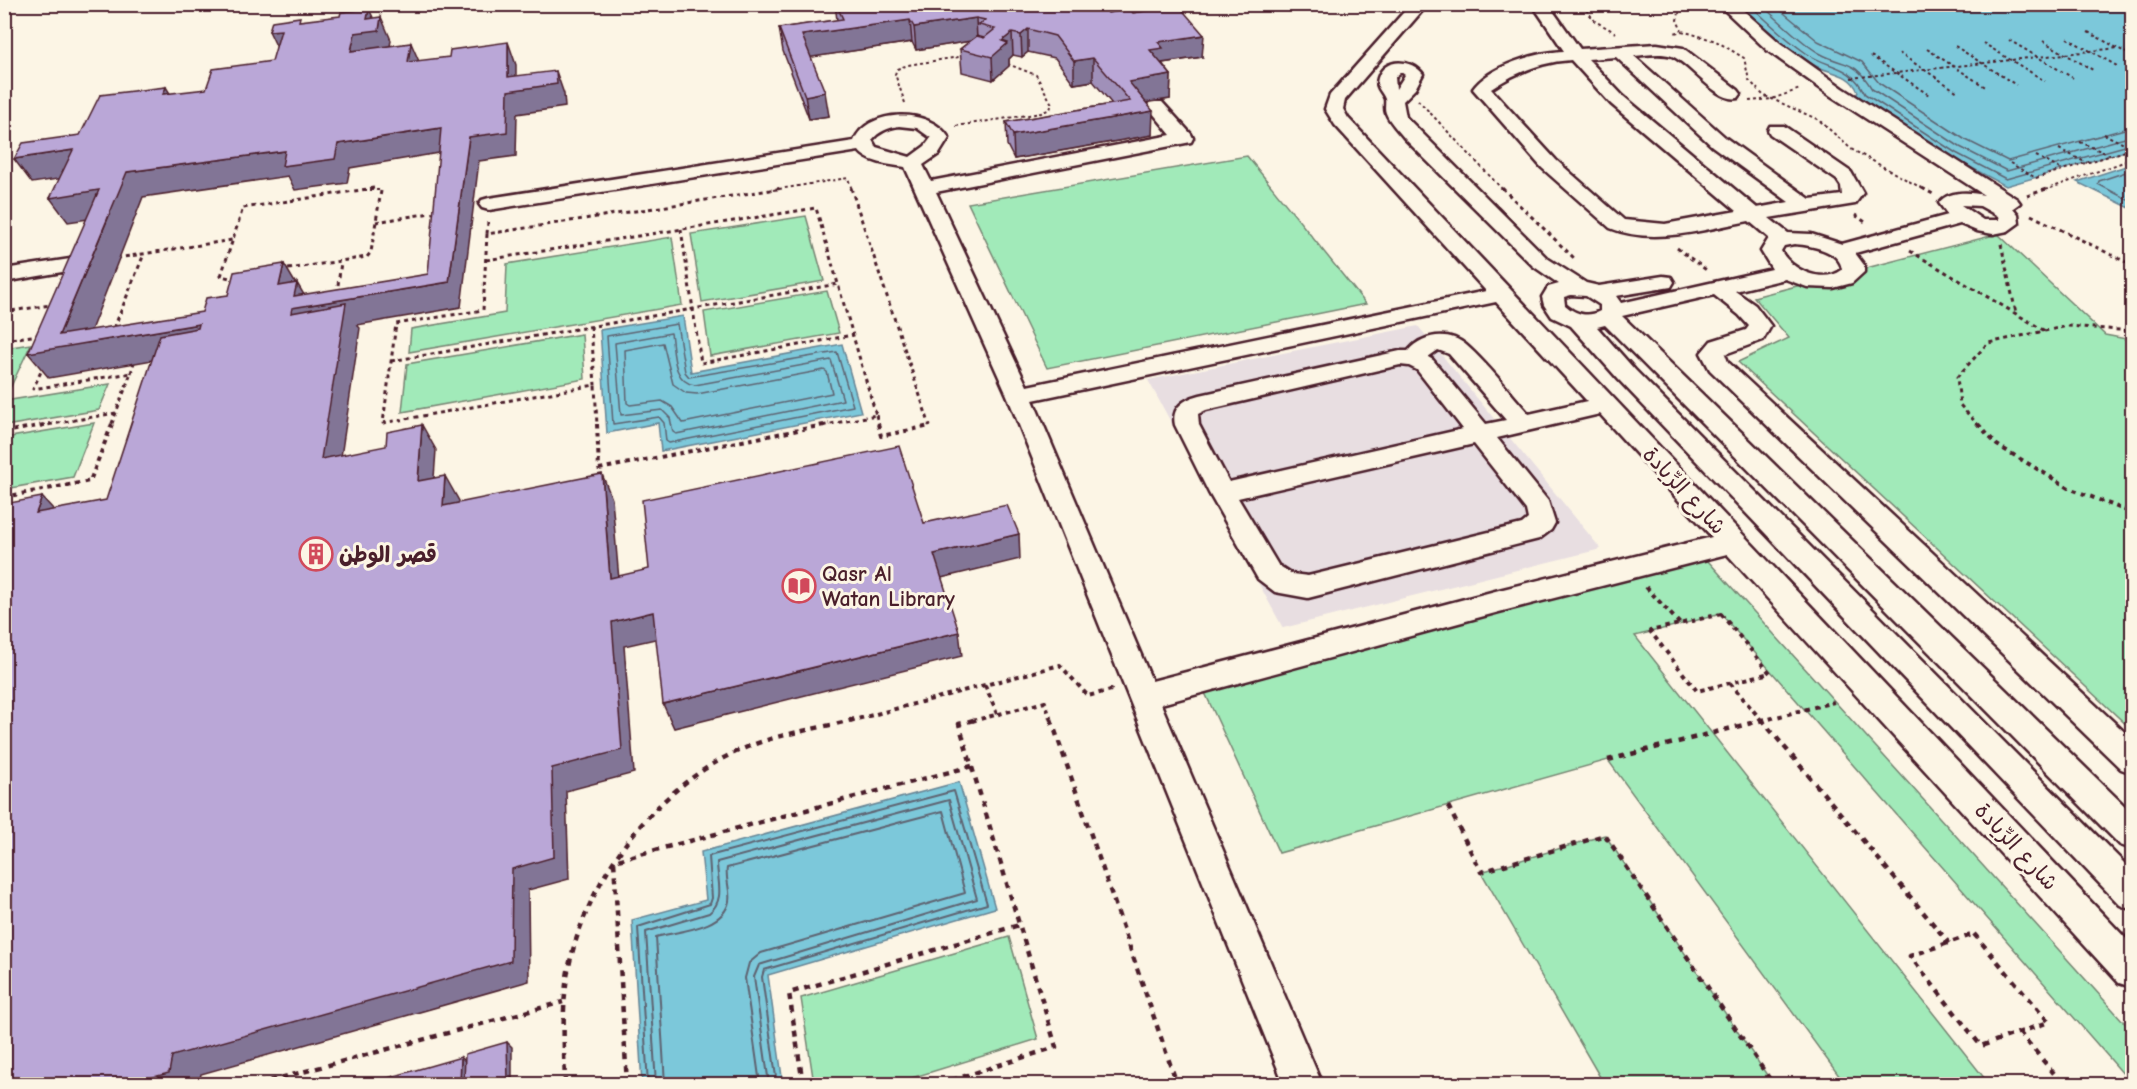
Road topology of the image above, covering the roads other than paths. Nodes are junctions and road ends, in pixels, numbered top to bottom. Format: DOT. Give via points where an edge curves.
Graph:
graph roads {
  1 [pos="1420,4"];
  2 [pos="1540,4"];
  3 [pos="1726,4"];
  4 [pos="1680,35"];
  5 [pos="1618,42"];
  6 [pos="1657,49"];
  7 [pos="1575,56"];
  8 [pos="1732,94"];
  9 [pos="1394,99"];
  10 [pos="1156,106"];
  11 [pos="1777,130"];
  12 [pos="864,145"];
  13 [pos="919,176"];
  14 [pos="489,204"];
  15 [pos="2003,204"];
  16 [pos="1806,205"];
  17 [pos="1956,210"];
  18 [pos="1752,214"];
  19 [pos="1778,248"];
  20 [pos="1840,251"];
  21 [pos="90,262"];
  22 [pos="1540,262"];
  23 [pos="1788,272"];
  24 [pos="4,276"];
  25 [pos="1716,286"];
  26 [pos="1556,292"];
  27 [pos="1502,294"];
  28 [pos="1599,302"];
  29 [pos="1578,320"];
  30 [pos="1414,359"];
  31 [pos="1019,395"];
  32 [pos="1606,405"];
  33 [pos="1524,424"];
  34 [pos="1480,434"];
  35 [pos="1222,493"];
  36 [pos="1734,542"];
  37 [pos="1143,696"];
  38 [pos="2133,759"];
  39 [pos="2133,834"];
  40 [pos="2133,894"];
  41 [pos="2133,970"];
  42 [pos="1303,1084"];
  1 -- 27 [label="street, شارع الرِّيادة" via="1339,94 1334,109"];
  2 -- 7 [label="street"];
  3 -- 15 [label="street" via="1774,47"];
  4 -- 6 [label="street" via="1679,47"];
  5 -- 6 [label="street"];
  5 -- 7 [label="street"];
  5 -- 16 [label="street" via="1719,142"];
  6 -- 8 [label="street" via="1677,52"];
  7 -- 18 [label="street" via="1617,100"];
  7 -- 18 [label="street" via="1532,60 1482,89 1549,164 1617,224 1654,231"];
  9 -- 22 [label="street" via="1392,108 1412,135"];
  10 -- 13 [label="street" via="1184,138"];
  11 -- 16 [label="street" via="1844,176 1851,186 1853,194 1848,200"];
  12 -- 13 [label="street"];
  12 -- 13 [label="street" via="866,135 878,126 899,121 922,123 934,129 938,144"];
  12 -- 14 [label="street"];
  13 -- 31 [label="street"];
  15 -- 17 [label="street" via="1969,199"];
  15 -- 17 [label="street" via="2010,219 1999,227 1979,225"];
  16 -- 18 [label="street"];
  17 -- 20 [label="street"];
  18 -- 19 [label="street"];
  19 -- 20 [label="street" via="1806,239"];
  19 -- 23 [label="street"];
  19 -- 28 [label="street"];
  20 -- 23 [label="street" via="1853,265 1849,278 1815,281"];
  21 -- 24 [label="street"];
  22 -- 26 [label="street"];
  22 -- 28 [label="street"];
  23 -- 25 [label="street"];
  25 -- 28 [label="street"];
  25 -- 38 [label="street" via="1747,310 1760,326 1755,335 1719,346 1713,353 1718,365"];
  26 -- 28 [label="street" via="1570,288"];
  26 -- 29 [label="street, شارع الرِّيادة" via="1555,308"];
  27 -- 31 [label="street"];
  27 -- 32 [label="street, شارع الرِّيادة"];
  28 -- 29 [label="street" via="1597,322"];
  28 -- 39 [label="street"];
  29 -- 40 [label="street, شارع الرِّيادة" via="1627,375"];
  30 -- 33 [label="street" via="1423,346 1436,342 1456,349"];
  30 -- 34 [label="street" via="1425,365"];
  30 -- 35 [label="street" via="1400,358 1190,406 1184,418 1186,425"];
  31 -- 37 [label="street"];
  32 -- 33 [label="street"];
  32 -- 36 [label="street, شارع الرِّيادة"];
  33 -- 34 [label="street"];
  34 -- 35 [label="street"];
  34 -- 35 [label="street" via="1539,508 1542,523 1530,532 1308,587 1286,584 1268,572"];
  36 -- 37 [label="street"];
  36 -- 41 [label="street, شارع الرِّيادة"];
  37 -- 42 [label="street"];
}
